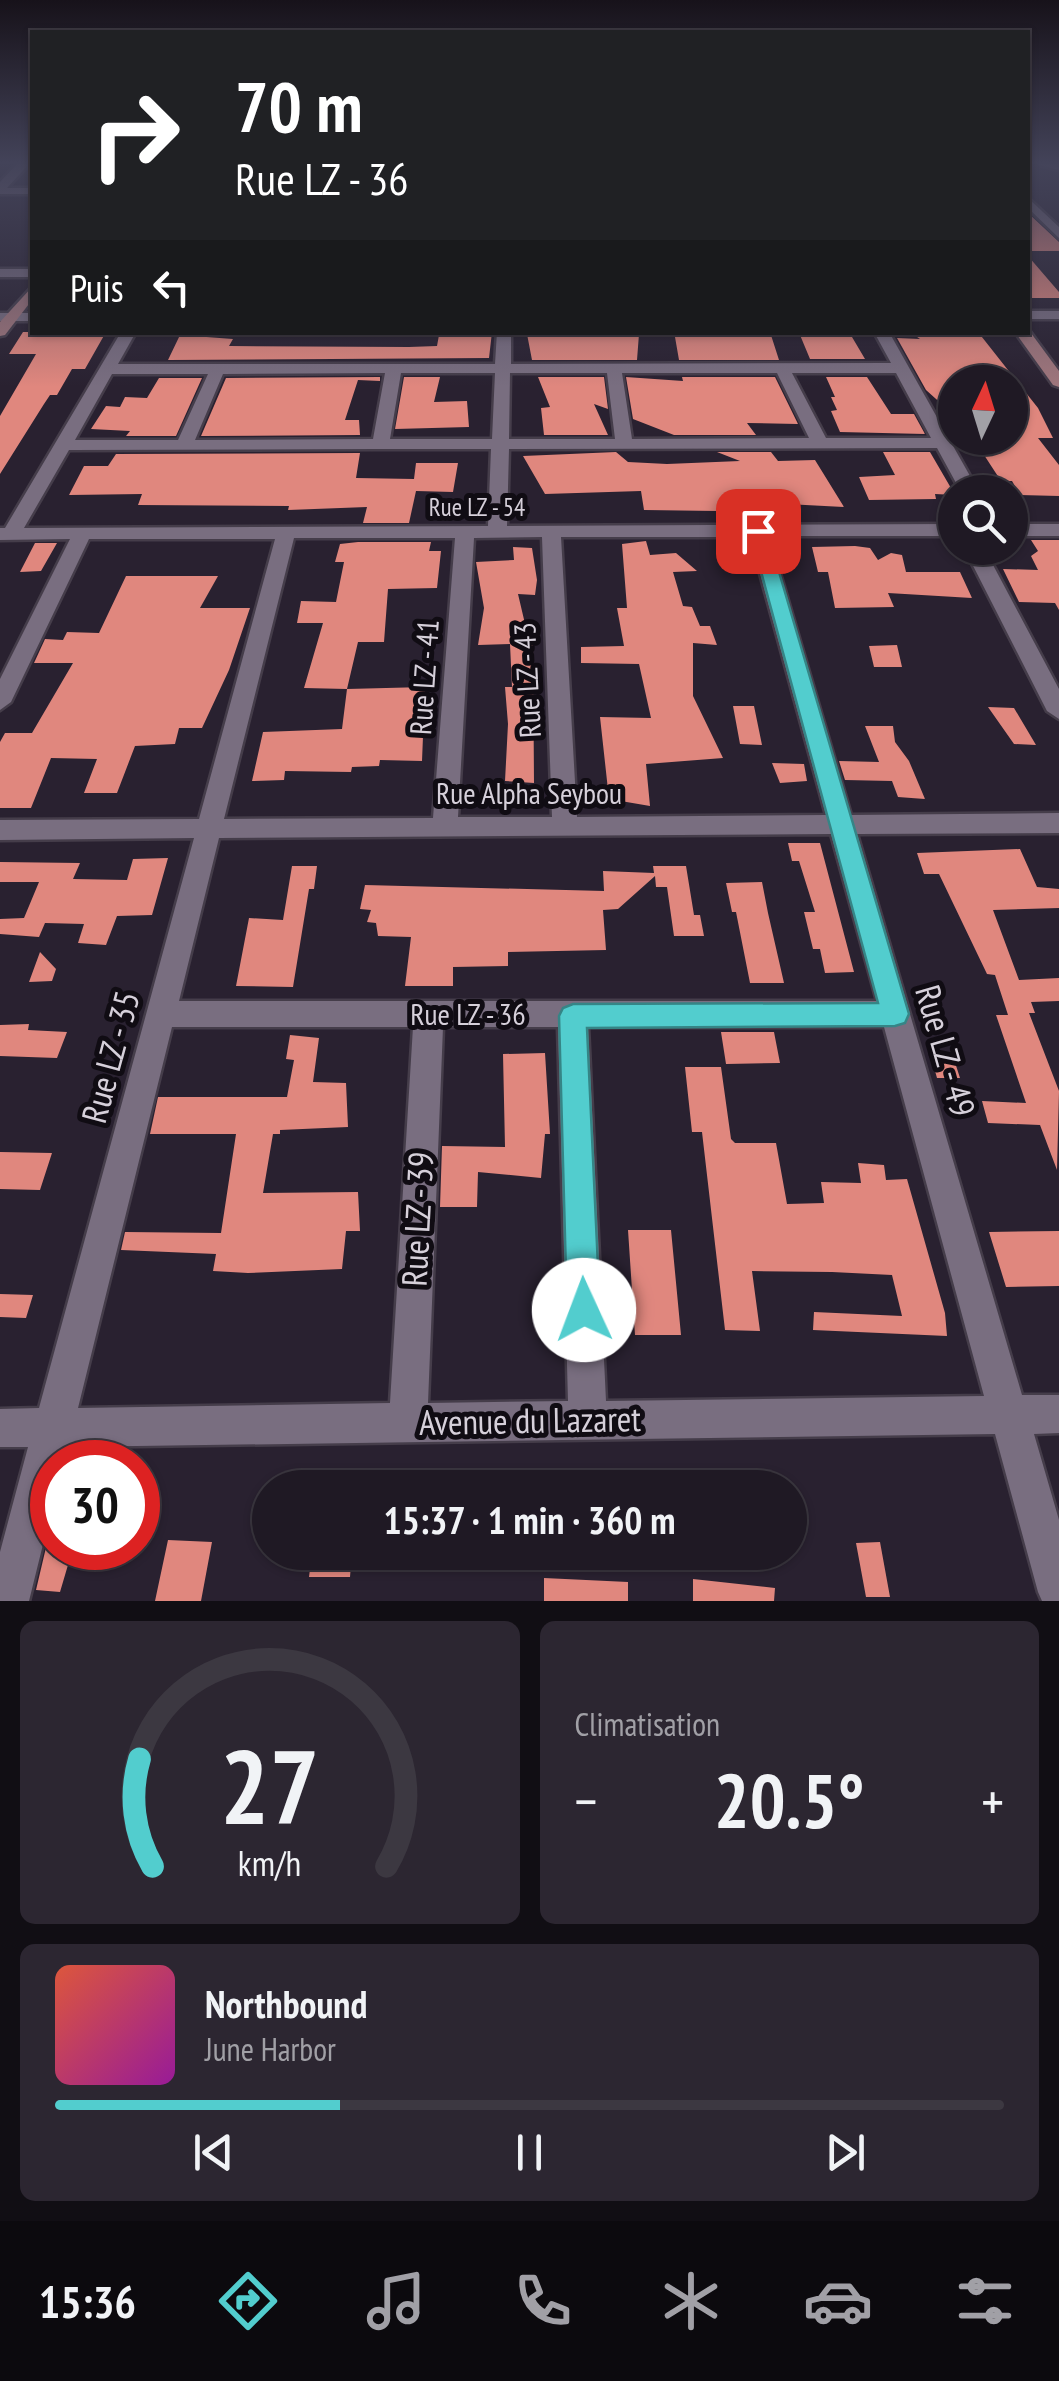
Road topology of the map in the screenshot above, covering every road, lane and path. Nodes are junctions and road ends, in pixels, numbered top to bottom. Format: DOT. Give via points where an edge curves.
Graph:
graph roads {
  1 [pos="30,272"];
  2 [pos="0,273"];
  3 [pos="30,293"];
  4 [pos="1030,315"];
  5 [pos="1059,315"];
  6 [pos="6,317"];
  7 [pos="0,332"];
  8 [pos="127,335"];
  9 [pos="504,335"];
  10 [pos="883,335"];
  11 [pos="1024,335"];
  12 [pos="502,367"];
  13 [pos="218,368"];
  14 [pos="394,368"];
  15 [pos="614,368"];
  16 [pos="782,368"];
  17 [pos="901,368"];
  18 [pos="108,369"];
  19 [pos="1059,382"];
  20 [pos="938,436"];
  21 [pos="938,443"];
  22 [pos="498,444"];
  23 [pos="624,444"];
  24 [pos="820,444"];
  25 [pos="65,445"];
  26 [pos="184,445"];
  27 [pos="380,446"];
  28 [pos="938,530"];
  29 [pos="1028,530"];
  30 [pos="1059,530"];
  31 [pos="758,531"];
  32 [pos="465,532"];
  33 [pos="497,532"];
  34 [pos="550,532"];
  35 [pos="83,533"];
  36 [pos="286,533"];
  37 [pos="5,534"];
  38 [pos="983,565"];
  39 [pos="0,702"];
  40 [pos="1059,711"];
  41 [pos="1059,822"];
  42 [pos="842,824"];
  43 [pos="565,826"];
  44 [pos="445,827"];
  45 [pos="210,828"];
  46 [pos="0,830"];
  47 [pos="161,1014"];
  48 [pos="428,1014"];
  49 [pos="895,1014"];
  50 [pos="573,1016"];
  51 [pos="1010,1414"];
  52 [pos="1059,1414"];
  53 [pos="588,1420"];
  54 [pos="408,1423"];
  55 [pos="0,1428"];
  56 [pos="53,1428"];
  57 [pos="1059,1592"];
  58 [pos="8,1601"];
  1 -- 2 [label="street"];
  3 -- 6 [label="street"];
  4 -- 5 [label="street"];
  6 -- 7 [label="street"];
  8 -- 18 [label="street"];
  9 -- 12 [label="street"];
  10 -- 17 [label="street"];
  11 -- 19 [label="street"];
  12 -- 14 [label="street"];
  12 -- 15 [label="street"];
  12 -- 22 [label="street"];
  13 -- 14 [label="street"];
  13 -- 18 [label="street"];
  13 -- 26 [label="street"];
  14 -- 27 [label="street"];
  15 -- 16 [label="street"];
  15 -- 23 [label="street"];
  16 -- 17 [label="street"];
  16 -- 24 [label="street"];
  17 -- 20 [label="street"];
  18 -- 25 [label="street"];
  21 -- 24 [label="street"];
  22 -- 23 [label="street"];
  22 -- 27 [label="street"];
  22 -- 33 [label="street"];
  23 -- 24 [label="street"];
  25 -- 26 [label="street"];
  25 -- 37 [label="street"];
  26 -- 27 [label="street"];
  28 -- 31 [label="street, Rue LZ - 54"];
  29 -- 30 [label="street"];
  31 -- 34 [label="street, Rue LZ - 54"];
  31 -- 42 [label="street, Rue LZ - 49"];
  32 -- 33 [label="street, Rue LZ - 54"];
  32 -- 36 [label="street, Rue LZ - 54"];
  32 -- 44 [label="street, Rue LZ - 41"];
  33 -- 34 [label="street, Rue LZ - 54"];
  34 -- 43 [label="street, Rue LZ - 43"];
  35 -- 36 [label="street, Rue LZ - 54"];
  35 -- 37 [label="street, Rue LZ - 54"];
  35 -- 39 [label="street"];
  36 -- 45 [label="street, Rue LZ - 35"];
  38 -- 40 [label="street"];
  41 -- 42 [label="street, Rue Alpha Seybou"];
  42 -- 43 [label="street, Rue Alpha Seybou"];
  42 -- 49 [label="street, Rue LZ - 49"];
  43 -- 44 [label="street, Rue Alpha Seybou"];
  44 -- 45 [label="street, Rue Alpha Seybou"];
  45 -- 46 [label="street, Rue Alpha Seybou"];
  45 -- 47 [label="street, Rue LZ - 35"];
  47 -- 48 [label="street, Rue LZ - 36"];
  47 -- 56 [label="street, Rue LZ - 35"];
  48 -- 50 [label="street, Rue LZ - 36"];
  48 -- 54 [label="street, Rue LZ - 39"];
  49 -- 50 [label="street, Rue LZ - 36"];
  49 -- 51 [label="street, Rue LZ - 49"];
  50 -- 53 [label="street"];
  51 -- 52 [label="street, Avenue du Lazaret"];
  51 -- 53 [label="street, Avenue du Lazaret"];
  51 -- 57 [label="street, Rue LZ - 49"];
  53 -- 54 [label="street, Avenue du Lazaret"];
  54 -- 56 [label="street, Avenue du Lazaret"];
  55 -- 56 [label="street, Avenue du Lazaret"];
  56 -- 58 [label="street, Rue LZ - 35"];
}
